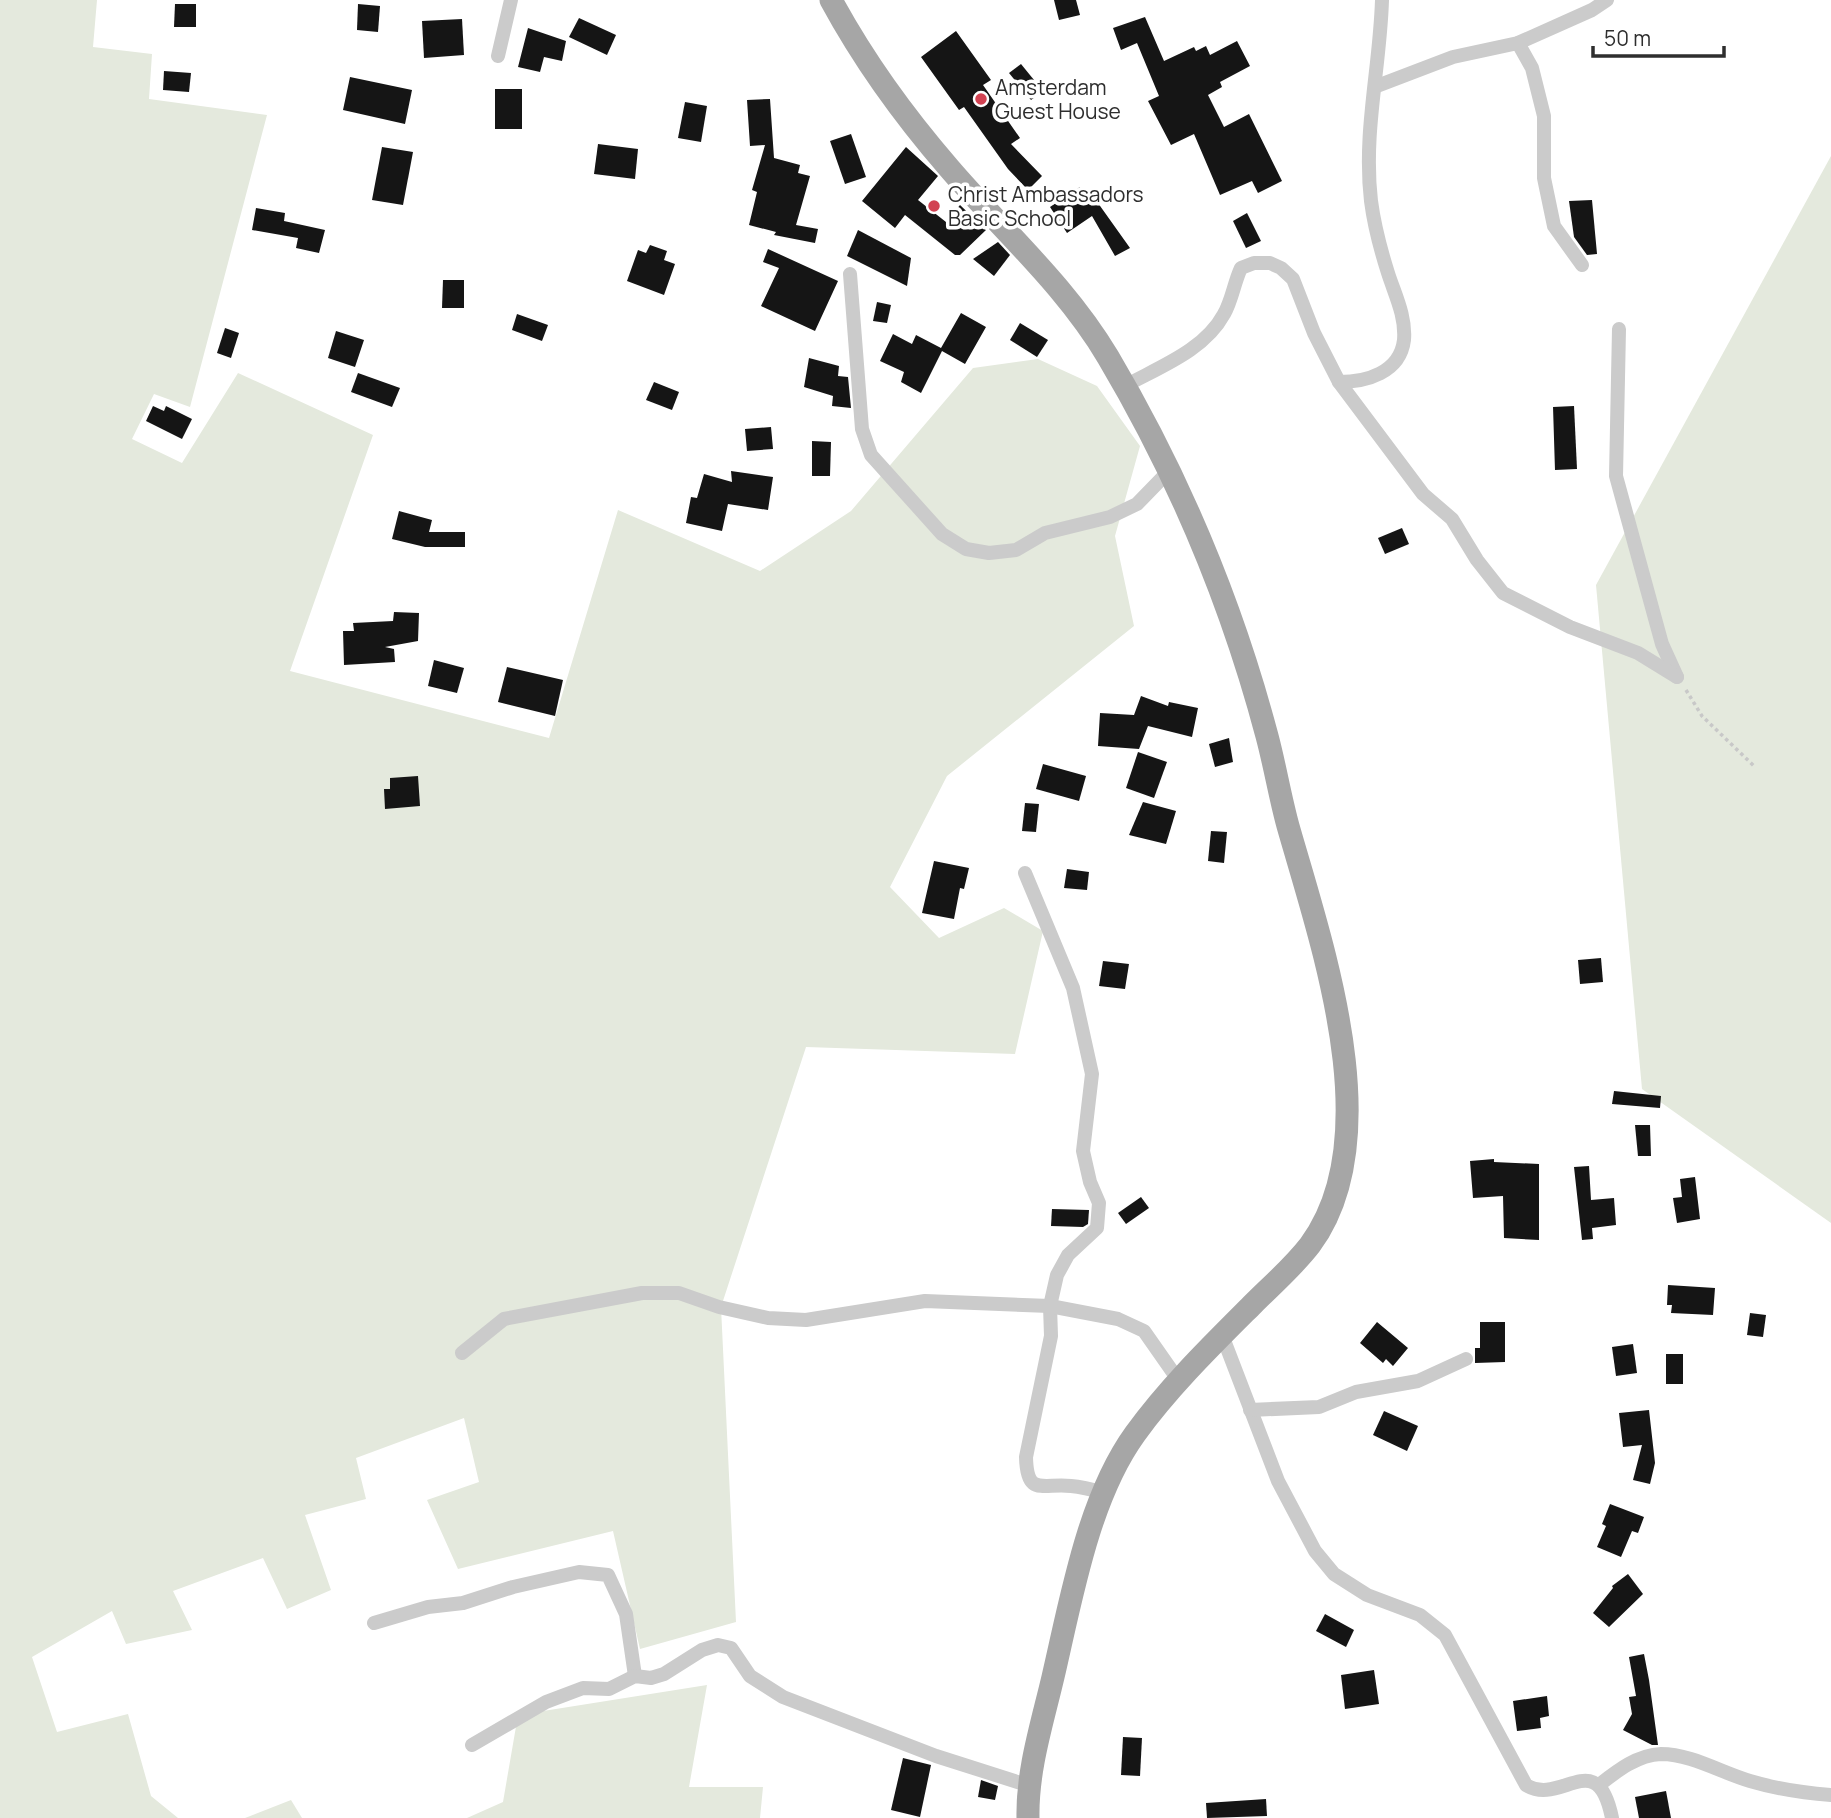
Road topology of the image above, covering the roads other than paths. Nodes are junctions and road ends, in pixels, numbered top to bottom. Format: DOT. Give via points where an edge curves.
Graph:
graph roads {
  1 [pos="511,0"];
  2 [pos="831,0"];
  3 [pos="1382,0"];
  4 [pos="1607,0"];
  5 [pos="1518,43"];
  6 [pos="498,56"];
  7 [pos="1377,86"];
  8 [pos="1582,265"];
  9 [pos="850,274"];
  10 [pos="1619,329"];
  11 [pos="1339,382"];
  12 [pos="1123,387"];
  13 [pos="1170,470"];
  14 [pos="1025,873"];
  15 [pos="1050,1306"];
  16 [pos="1222,1335"];
  17 [pos="462,1353"];
  18 [pos="1466,1359"];
  19 [pos="1180,1381"];
  20 [pos="1250,1410"];
  21 [pos="1105,1493"];
  22 [pos="374,1623"];
  23 [pos="635,1676"];
  24 [pos="472,1745"];
  25 [pos="1027,1785"];
  26 [pos="1599,1785"];
  27 [pos="1831,1795"];
  28 [pos="1028,1818"];
  29 [pos="1612,1818"];
  1 -- 6 [label="street"];
  2 -- 12 [label="main road" via="891,98 1068,299"];
  3 -- 7 [label="street"];
  4 -- 5 [label="street"];
  5 -- 7 [label="street" via="1452,57"];
  5 -- 8 [label="street" via="1532,68 1544,116 1544,178 1554,226"];
  7 -- 11 [label="street" via="1369,123 1371,203 1387,271 1403,313 1404,341 1382,374 1364,382"];
  9 -- 13 [label="street" via="862,429 871,455 942,534 966,549 989,553 1016,550 1045,533 1110,517 1137,504"];
  10 -- 11 [label="street" via="1616,476 1662,644 1677,677 1638,653 1570,627 1503,593 1452,519 1423,494"];
  11 -- 12 [label="street" via="1293,279 1270,263 1254,263 1241,268 1224,314 1206,338"];
  12 -- 13 [label="main road"];
  13 -- 16 [label="main road" via="1228,611 1267,734 1329,973 1346,1077 1348,1119 1329,1210 1311,1244"];
  14 -- 15 [label="street" via="1073,988 1092,1074 1083,1152 1099,1203 1097,1228 1068,1255 1057,1275"];
  15 -- 17 [label="street" via="925,1301 806,1320 768,1318 679,1293 642,1293 504,1319"];
  15 -- 19 [label="street" via="1118,1319 1144,1331"];
  15 -- 21 [label="street" via="1051,1336 1026,1474 1042,1488 1069,1485"];
  16 -- 19 [label="main road"];
  16 -- 20 [label="street"];
  18 -- 20 [label="street" via="1418,1381 1356,1392 1319,1407"];
  19 -- 21 [label="main road" via="1133,1437"];
  20 -- 26 [label="street" via="1278,1481 1315,1551 1334,1574 1367,1595 1420,1615 1445,1635 1526,1785 1539,1790 1587,1779"];
  21 -- 25 [label="main road" via="1094,1519"];
  22 -- 23 [label="street" via="579,1573 608,1574 626,1615"];
  23 -- 24 [label="street" via="609,1689 583,1688 546,1702"];
  23 -- 25 [label="street" via="664,1674 718,1645 731,1648 750,1676 783,1697 936,1756"];
  25 -- 28 [label="main road"];
  26 -- 27 [label="street" via="1628,1763 1661,1754 1796,1793"];
  26 -- 29 [label="street" via="1609,1800"];
}
